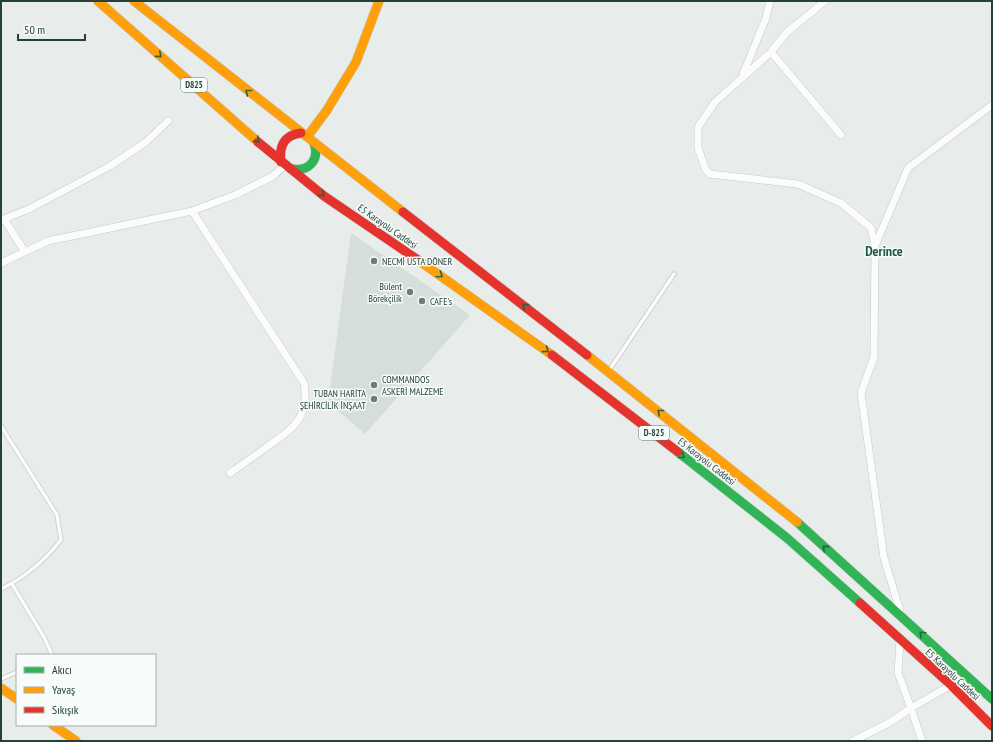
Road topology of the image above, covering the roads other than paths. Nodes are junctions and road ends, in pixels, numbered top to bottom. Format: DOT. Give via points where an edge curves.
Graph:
graph roads {
  1 [pos="98,1"];
  2 [pos="134,1"];
  3 [pos="379,1"];
  4 [pos="770,1"];
  5 [pos="825,1"];
  6 [pos="771,52"];
  7 [pos="742,76"];
  8 [pos="992,105"];
  9 [pos="168,121"];
  10 [pos="304,135"];
  11 [pos="841,135"];
  12 [pos="314,143"];
  13 [pos="286,165"];
  14 [pos="192,211"];
  15 [pos="2,219"];
  16 [pos="875,246"];
  17 [pos="25,252"];
  18 [pos="1,263"];
  19 [pos="674,274"];
  20 [pos="608,371"];
  21 [pos="1,426"];
  22 [pos="230,474"];
  23 [pos="12,584"];
  24 [pos="1,589"];
  25 [pos="901,615"];
  26 [pos="900,640"];
  27 [pos="52,654"];
  28 [pos="16,672"];
  29 [pos="1,679"];
  30 [pos="951,685"];
  31 [pos="1,688"];
  32 [pos="16,698"];
  33 [pos="992,699"];
  34 [pos="911,708"];
  35 [pos="54,726"];
  36 [pos="992,726"];
  37 [pos="76,741"];
  38 [pos="853,741"];
  39 [pos="922,741"];
  1 -- 13 [label="main road, E5 Karayolu Caddesi / D825, one-way"];
  10 -- 2 [label="main road, E5 Karayolu Caddesi, one-way"];
  3 -- 10 [label="main road" via="356,62 327,110"];
  4 -- 7 [label="street" via="766,18"];
  5 -- 6 [label="street" via="786,32"];
  6 -- 7 [label="street"];
  6 -- 11 [label="street"];
  7 -- 16 [label="street" via="714,102 698,127 698,148 706,170 710,174 798,184 841,203 871,228"];
  8 -- 16 [label="street" via="908,168"];
  9 -- 15 [label="street" via="146,142 110,166 29,209"];
  10 -- 12 [label="main road, E5 Karayolu Caddesi / D-825"];
  10 -- 13 [label="main road" via="295,134 285,139 280,150"];
  12 -- 13 [label="main road" via="317,154 312,165 302,170"];
  20 -- 12 [label="main road, E5 Karayolu Caddesi / D-825, one-way"];
  13 -- 14 [label="street" via="273,176 235,196"];
  13 -- 26 [label="main road, E5 Karayolu Caddesi / D-825, one-way" via="324,196 515,327 614,401 787,538"];
  14 -- 17 [label="street" via="48,241"];
  14 -- 22 [label="street" via="304,383 303,410 292,429"];
  15 -- 17 [label="street"];
  16 -- 25 [label="street" via="874,357 861,393 884,558"];
  17 -- 18 [label="street"];
  19 -- 20 [label="lane"];
  25 -- 20 [label="main road, E5 Karayolu Caddesi / D-825, one-way" via="800,525"];
  21 -- 23 [label="lane" via="57,514 61,540 48,556"];
  23 -- 24 [label="lane"];
  23 -- 27 [label="lane"];
  33 -- 25 [label="main road, E5 Karayolu Caddesi / D-825, one-way"];
  26 -- 30 [label="main road, E5 Karayolu Caddesi / D-825"];
  26 -- 34 [label="street" via="898,673"];
  28 -- 29 [label="lane"];
  30 -- 34 [label="street"];
  30 -- 36 [label="main road, E5 Karayolu Caddesi / D-825"];
  31 -- 32 [label="main road"];
  34 -- 38 [label="street" via="889,723"];
  34 -- 39 [label="street"];
  35 -- 37 [label="main road"];
}
